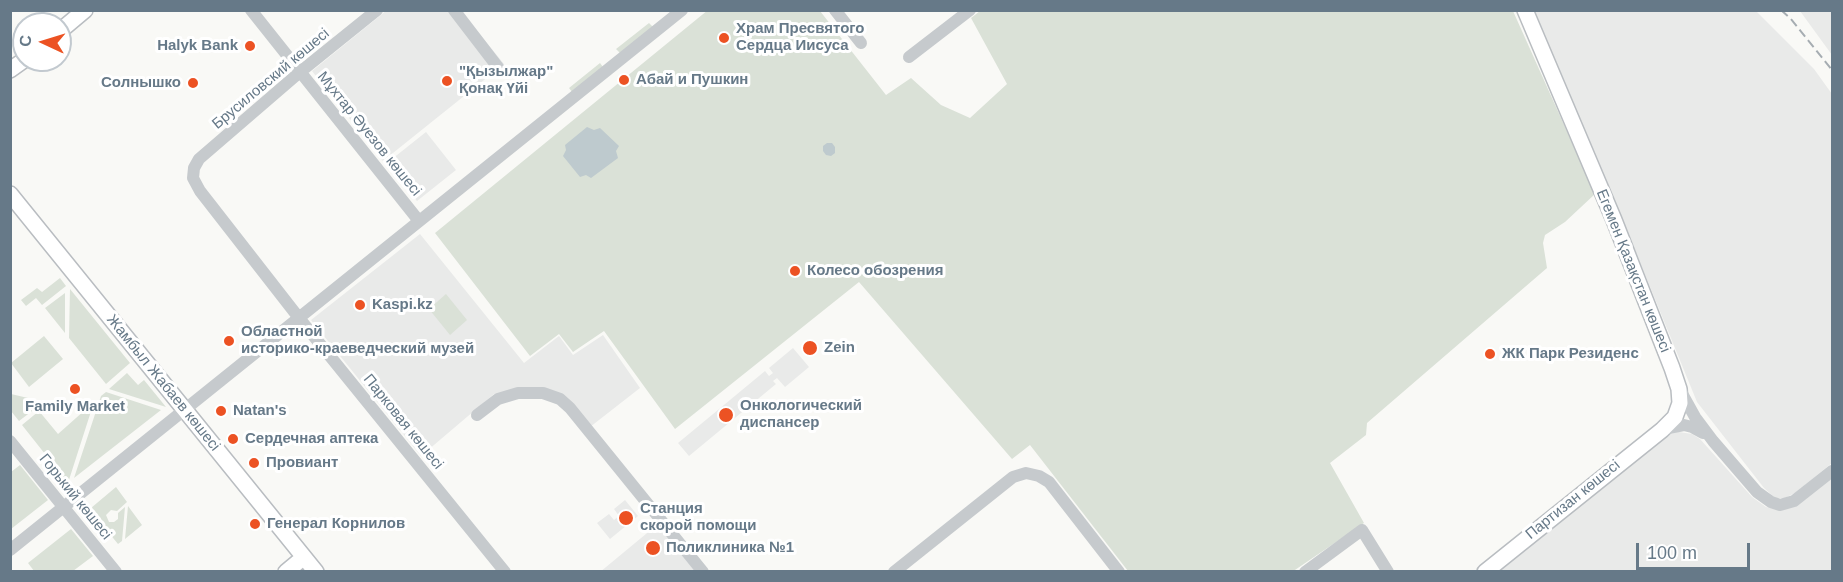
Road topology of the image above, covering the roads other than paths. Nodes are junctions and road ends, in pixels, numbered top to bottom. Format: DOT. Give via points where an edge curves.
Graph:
graph roads {
  1 [pos="85,10"];
  2 [pos="251,10"];
  3 [pos="377,10"];
  4 [pos="454,10"];
  5 [pos="682,10"];
  6 [pos="835,10"];
  7 [pos="970,10"];
  8 [pos="1525,10"];
  9 [pos="72,21"];
  10 [pos="861,43"];
  11 [pos="909,57"];
  12 [pos="500,70"];
  13 [pos="300,72"];
  14 [pos="193,175"];
  15 [pos="10,194"];
  16 [pos="419,221"];
  17 [pos="299,318"];
  18 [pos="1675,378"];
  19 [pos="185,410"];
  20 [pos="477,414"];
  21 [pos="1662,430"];
  22 [pos="10,441"];
  23 [pos="1713,441"];
  24 [pos="1833,471"];
  25 [pos="64,507"];
  26 [pos="10,550"];
  27 [pos="304,557"];
  28 [pos="116,572"];
  29 [pos="286,572"];
  30 [pos="316,572"];
  31 [pos="505,572"];
  32 [pos="703,572"];
  33 [pos="894,572"];
  34 [pos="1119,572"];
  35 [pos="1305,572"];
  36 [pos="1389,572"];
  37 [pos="1485,572"];
  1 -- 9 [label="main road"];
  2 -- 13 [label="street, Мұхтар Әуезов көшесі"];
  3 -- 13 [label="street, Брусиловский көшесі"];
  4 -- 12 [label="street"];
  5 -- 16 [label="street"];
  6 -- 10 [label="street"];
  7 -- 11 [label="street"];
  8 -- 18 [label="main road, Егемен Қазақстан көшесі" via="1614,220"];
  13 -- 14 [label="street, Брусиловский көшесі" via="199,159"];
  13 -- 16 [label="street, Мұхтар Әуезов көшесі"];
  14 -- 17 [label="street, Парковая көшесі" via="200,191"];
  15 -- 19 [label="main road, Жамбыл Жабаев көшесі"];
  16 -- 17 [label="street"];
  17 -- 19 [label="street"];
  17 -- 31 [label="street, Парковая көшесі"];
  18 -- 21 [label="main road, Партизан көшесі" via="1679,408"];
  18 -- 23 [label="street, Егемен Қазақстан көшесі" via="1688,406"];
  19 -- 25 [label="street"];
  19 -- 27 [label="main road, Жамбыл Жабаев көшесі"];
  20 -- 32 [label="street" via="498,399 518,393 543,393 560,399"];
  21 -- 23 [label="street" via="1689,426"];
  21 -- 37 [label="main road, Партизан көшесі"];
  22 -- 25 [label="street, Горький көшесі"];
  23 -- 24 [label="street, Егемен Қазақстан көшесі" via="1757,492 1780,505 1794,501"];
  25 -- 26 [label="street"];
  25 -- 28 [label="street, Горький көшесі"];
  27 -- 29 [label="main road"];
  27 -- 30 [label="main road, Жамбыл Жабаев көшесі"];
  33 -- 34 [label="street" via="1022,473 1049,482"];
  35 -- 36 [label="street" via="1362,530"];
}
